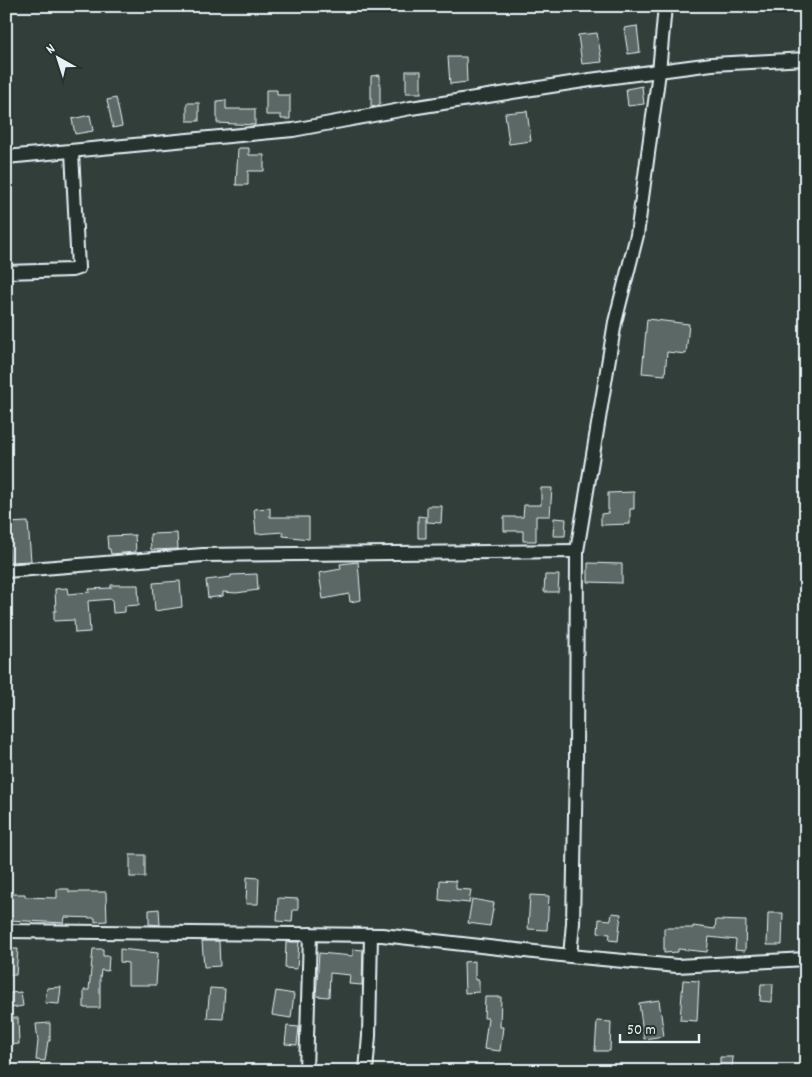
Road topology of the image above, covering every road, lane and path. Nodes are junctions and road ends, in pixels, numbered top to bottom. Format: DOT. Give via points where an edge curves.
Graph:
graph roads {
  1 [pos="665,6"];
  2 [pos="806,60"];
  3 [pos="659,72"];
  4 [pos="72,152"];
  5 [pos="6,157"];
  6 [pos="6,272"];
  7 [pos="577,551"];
  8 [pos="6,571"];
  9 [pos="6,931"];
  10 [pos="310,934"];
  11 [pos="371,935"];
  12 [pos="570,956"];
  13 [pos="806,959"];
  14 [pos="306,1071"];
  15 [pos="366,1071"];
  1 -- 3 [label="street"];
  2 -- 3 [label="street" via="712,64"];
  3 -- 4 [label="street" via="450,101 293,130"];
  3 -- 7 [label="street" via="636,244 615,322"];
  4 -- 5 [label="street"];
  4 -- 6 [label="street" via="78,268"];
  7 -- 8 [label="street" via="203,556"];
  7 -- 12 [label="street" via="576,770"];
  9 -- 10 [label="street"];
  10 -- 11 [label="street"];
  10 -- 14 [label="street"];
  11 -- 12 [label="street"];
  11 -- 15 [label="street"];
  12 -- 13 [label="street" via="677,966"];
}
